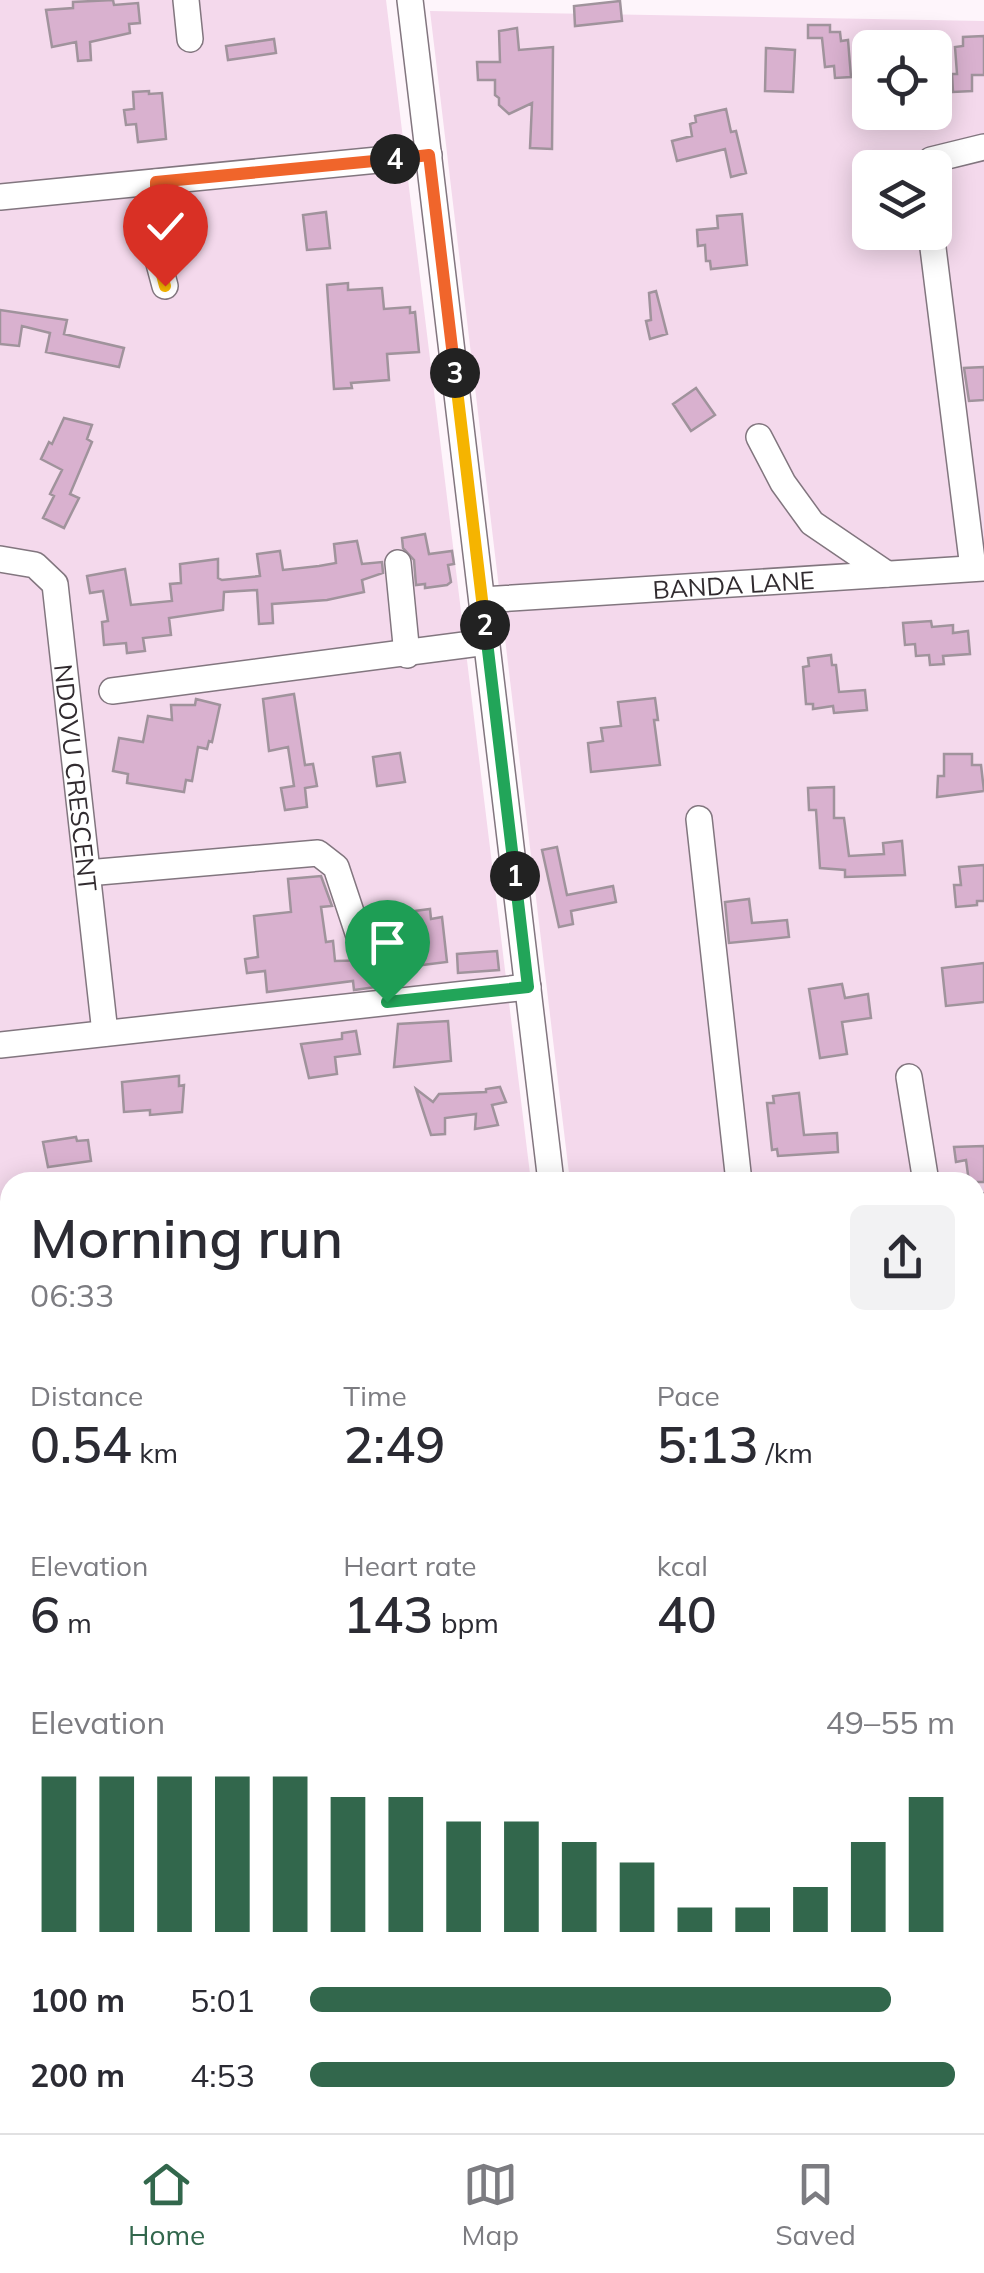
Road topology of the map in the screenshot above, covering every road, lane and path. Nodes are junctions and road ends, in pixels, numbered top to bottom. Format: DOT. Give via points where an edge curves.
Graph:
graph roads {
  1 [pos="186,0"];
  2 [pos="410,0"];
  3 [pos="190,39"];
  4 [pos="984,147"];
  5 [pos="429,155"];
  6 [pos="952,155"];
  7 [pos="156,182"];
  8 [pos="0,197"];
  9 [pos="934,250"];
  10 [pos="165,286"];
  11 [pos="759,437"];
  12 [pos="0,559"];
  13 [pos="398,563"];
  14 [pos="979,568"];
  15 [pos="887,574"];
  16 [pos="482,600"];
  17 [pos="487,642"];
  18 [pos="408,654"];
  19 [pos="112,692"];
  20 [pos="699,819"];
  21 [pos="87,873"];
  22 [pos="395,940"];
  23 [pos="528,987"];
  24 [pos="105,1033"];
  25 [pos="0,1045"];
  26 [pos="909,1076"];
  27 [pos="550,1172"];
  28 [pos="738,1172"];
  29 [pos="924,1172"];
  1 -- 3 [label="street"];
  2 -- 5 [label="street"];
  4 -- 6 [label="street"];
  5 -- 7 [label="street"];
  5 -- 16 [label="street"];
  7 -- 8 [label="street"];
  7 -- 10 [label="street" via="153,241"];
  9 -- 14 [label="street"];
  11 -- 15 [label="street" via="812,523"];
  12 -- 21 [label="street, NDOVU CRESCENT" via="35,564 55,584"];
  13 -- 18 [label="street"];
  14 -- 15 [label="street, BANDA LANE"];
  15 -- 16 [label="street, BANDA LANE"];
  16 -- 17 [label="street"];
  17 -- 18 [label="street"];
  17 -- 23 [label="street"];
  18 -- 19 [label="street"];
  20 -- 28 [label="street"];
  21 -- 22 [label="street" via="318,853 336,866 361,942"];
  21 -- 24 [label="street, NDOVU CRESCENT"];
  23 -- 24 [label="street"];
  23 -- 27 [label="street"];
  24 -- 25 [label="street"];
  26 -- 29 [label="street"];
}
